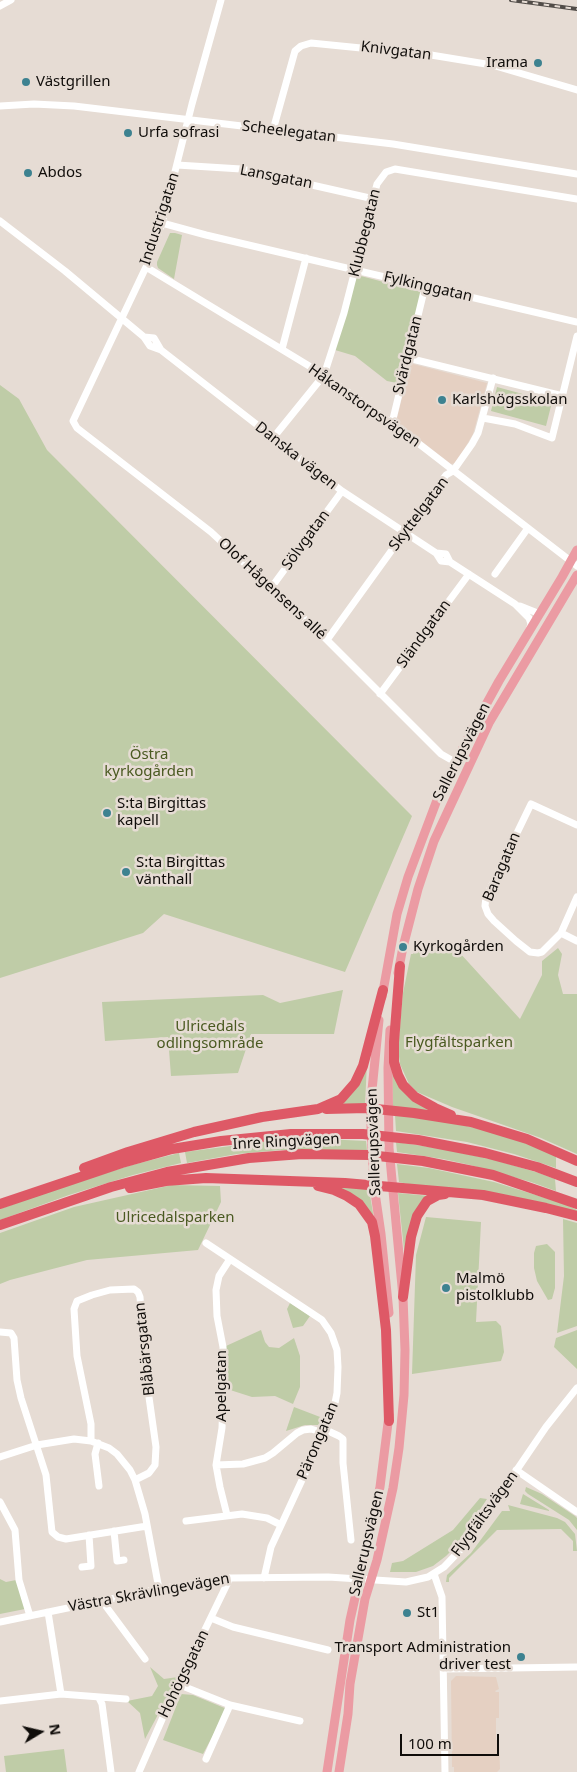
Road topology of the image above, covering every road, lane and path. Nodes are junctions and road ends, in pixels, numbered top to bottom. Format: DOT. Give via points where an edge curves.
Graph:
graph roads {
  1 [pos="11,0"];
  2 [pos="221,0"];
  3 [pos="0,6"];
  4 [pos="577,90"];
  5 [pos="0,106"];
  6 [pos="188,120"];
  7 [pos="273,130"];
  8 [pos="178,165"];
  9 [pos="577,174"];
  10 [pos="374,198"];
  11 [pos="577,199"];
  12 [pos="0,221"];
  13 [pos="162,223"];
  14 [pos="306,258"];
  15 [pos="146,267"];
  16 [pos="356,270"];
  17 [pos="425,287"];
  18 [pos="121,319"];
  19 [pos="577,322"];
  20 [pos="577,336"];
  21 [pos="282,349"];
  22 [pos="408,358"];
  23 [pos="324,375"];
  24 [pos="493,378"];
  25 [pos="563,396"];
  26 [pos="483,418"];
  27 [pos="392,423"];
  28 [pos="77,428"];
  29 [pos="273,438"];
  30 [pos="454,471"];
  31 [pos="342,491"];
  32 [pos="528,528"];
  33 [pos="405,532"];
  34 [pos="577,550"];
  35 [pos="574,564"];
  36 [pos="468,574"];
  37 [pos="495,574"];
  38 [pos="577,574"];
  39 [pos="271,588"];
  40 [pos="515,604"];
  41 [pos="540,614"];
  42 [pos="529,633"];
  43 [pos="327,640"];
  44 [pos="520,672"];
  45 [pos="380,694"];
  46 [pos="455,762"];
  47 [pos="577,825"];
  48 [pos="577,897"];
  49 [pos="561,932"];
  50 [pos="577,941"];
  51 [pos="400,966"];
  52 [pos="383,990"];
  53 [pos="371,1109"];
  54 [pos="388,1110"];
  55 [pos="302,1112"];
  56 [pos="471,1122"];
  57 [pos="577,1161"];
  58 [pos="298,1181"];
  59 [pos="577,1182"];
  60 [pos="374,1186"];
  61 [pos="392,1187"];
  62 [pos="463,1193"];
  63 [pos="0,1202"];
  64 [pos="63,1203"];
  65 [pos="577,1204"];
  66 [pos="577,1216"];
  67 [pos="0,1225"];
  68 [pos="206,1243"];
  69 [pos="230,1259"];
  70 [pos="403,1297"];
  71 [pos="0,1332"];
  72 [pos="577,1388"];
  73 [pos="389,1420"];
  74 [pos="325,1431"];
  75 [pos="95,1442"];
  76 [pos="37,1445"];
  77 [pos="0,1456"];
  78 [pos="216,1464"];
  79 [pos="516,1470"];
  80 [pos="135,1480"];
  81 [pos="99,1486"];
  82 [pos="0,1502"];
  83 [pos="577,1512"];
  84 [pos="227,1515"];
  85 [pos="3,1516"];
  86 [pos="186,1522"];
  87 [pos="281,1525"];
  88 [pos="147,1526"];
  89 [pos="114,1531"];
  90 [pos="89,1535"];
  91 [pos="351,1540"];
  92 [pos="117,1561"];
  93 [pos="82,1567"];
  94 [pos="434,1574"];
  95 [pos="230,1578"];
  96 [pos="264,1578"];
  97 [pos="358,1579"];
  98 [pos="371,1580"];
  99 [pos="159,1589"];
  100 [pos="102,1600"];
  101 [pos="48,1612"];
  102 [pos="30,1616"];
  103 [pos="211,1618"];
  104 [pos="0,1622"];
  105 [pos="328,1650"];
  106 [pos="145,1659"];
  107 [pos="577,1667"];
  108 [pos="444,1669"];
  109 [pos="180,1685"];
  110 [pos="61,1694"];
  111 [pos="99,1698"];
  112 [pos="126,1698"];
  113 [pos="0,1702"];
  114 [pos="230,1705"];
  115 [pos="300,1721"];
  116 [pos="206,1759"];
  117 [pos="340,1762"];
  118 [pos="111,1772"];
  119 [pos="139,1772"];
  120 [pos="327,1772"];
  121 [pos="339,1772"];
  122 [pos="346,1772"];
  123 [pos="445,1772"];
  1 -- 3 [label="street"];
  2 -- 6 [label="street, Industrigatan"];
  4 -- 7 [label="street, Knivgatan" via="492,65 431,55 311,43 295,51"];
  5 -- 6 [label="street, Scheelegatan" via="74,106"];
  6 -- 7 [label="street, Scheelegatan"];
  6 -- 8 [label="street, Industrigatan"];
  7 -- 9 [label="street, Scheelegatan" via="392,144"];
  8 -- 10 [label="street, Lansgatan" via="241,169"];
  8 -- 13 [label="street, Industrigatan"];
  10 -- 11 [label="street, Klubbegatan" via="379,179 396,169"];
  10 -- 16 [label="street, Klubbegatan"];
  12 -- 18 [label="street, Danska vägen"];
  13 -- 14 [label="street, Fylkinggatan"];
  13 -- 15 [label="street, Industrigatan"];
  14 -- 16 [label="street, Fylkinggatan"];
  14 -- 21 [label="street"];
  15 -- 18 [label="street, Industrigatan"];
  15 -- 21 [label="street, Håkanstorpsvägen"];
  16 -- 17 [label="street, Fylkinggatan"];
  16 -- 23 [label="street, Klubbegatan"];
  17 -- 19 [label="street, Fylkinggatan"];
  17 -- 22 [label="street, Svärdgatan"];
  18 -- 28 [label="street, Industrigatan" via="74,416"];
  18 -- 29 [label="street, Danska vägen" via="144,336 150,346 162,350"];
  20 -- 25 [label="street"];
  21 -- 23 [label="street, Håkanstorpsvägen"];
  22 -- 24 [label="street"];
  22 -- 27 [label="street, Svärdgatan"];
  23 -- 27 [label="street, Håkanstorpsvägen"];
  23 -- 29 [label="street, Klubbegatan"];
  24 -- 25 [label="street"];
  24 -- 26 [label="street, Skyttelgatan"];
  25 -- 26 [label="street" via="552,438 515,424"];
  26 -- 30 [label="street, Skyttelgatan" via="478,434"];
  27 -- 30 [label="street, Håkanstorpsvägen"];
  28 -- 39 [label="street, Olof Hågensens allé" via="211,532"];
  29 -- 31 [label="street, Danska vägen"];
  30 -- 32 [label="street, Håkanstorpsvägen"];
  30 -- 33 [label="street, Skyttelgatan" via="446,475"];
  31 -- 33 [label="street, Danska vägen"];
  31 -- 39 [label="street, Sölvgatan"];
  32 -- 35 [label="street, Håkanstorpsvägen"];
  32 -- 37 [label="street"];
  33 -- 36 [label="street, Danska vägen" via="436,553 441,561 450,562"];
  33 -- 43 [label="street, Skyttelgatan"];
  34 -- 35 [label="main road, Sallerupsvägen"];
  35 -- 41 [label="main road, Sallerupsvägen"];
  36 -- 40 [label="street, Danska vägen"];
  36 -- 45 [label="street, Sländgatan"];
  38 -- 44 [label="main road, Sallerupsvägen"];
  39 -- 43 [label="street, Olof Hågensens allé"];
  40 -- 41 [label="street, Danska vägen"];
  40 -- 42 [label="street, Danska vägen" via="529,618"];
  41 -- 42 [label="main road, Sallerupsvägen"];
  41 -- 44 [label="main road" via="542,622 523,657"];
  42 -- 46 [label="main road, Sallerupsvägen"];
  43 -- 45 [label="street, Olof Hågensens allé"];
  44 -- 51 [label="main road, Sallerupsvägen" via="489,723 434,841 418,889"];
  45 -- 46 [label="street, Olof Hågensens allé" via="441,754"];
  46 -- 52 [label="main road, Sallerupsvägen" via="408,877 397,914"];
  47 -- 49 [label="street, Baragatan" via="531,804 486,897 488,914 530,952 542,952"];
  48 -- 49 [label="street"];
  49 -- 50 [label="street"];
  51 -- 54 [label="main road, Sallerupsvägen" via="389,1042"];
  51 -- 56 [label="highway" via="394,1042 398,1075 410,1092 422,1101"];
  52 -- 53 [label="main road, Sallerupsvägen" via="374,1054"];
  52 -- 55 [label="highway" via="363,1066 351,1088 334,1103"];
  53 -- 54 [label="highway"];
  53 -- 55 [label="highway"];
  53 -- 60 [label="main road, Sallerupsvägen"];
  54 -- 56 [label="highway"];
  54 -- 61 [label="main road, Sallerupsvägen"];
  55 -- 63 [label="highway" via="236,1122 170,1139 54,1178"];
  56 -- 57 [label="highway" via="527,1139"];
  58 -- 60 [label="highway"];
  58 -- 64 [label="highway" via="241,1178 179,1180"];
  58 -- 73 [label="highway" via="347,1196 359,1204 372,1222 386,1330"];
  59 -- 63 [label="highway, Inre Ringvägen" via="485,1152 418,1140 352,1134 267,1136 172,1149"];
  60 -- 61 [label="highway"];
  60 -- 73 [label="main road, Sallerupsvägen" via="391,1341"];
  61 -- 62 [label="highway"];
  61 -- 70 [label="main road, Sallerupsvägen"];
  62 -- 66 [label="highway"];
  62 -- 70 [label="highway" via="438,1195 419,1210 411,1238"];
  64 -- 65 [label="highway, Inre Ringvägen" via="146,1177 209,1163 278,1155 355,1155 423,1160 493,1175"];
  64 -- 67 [label="highway, Inre Ringvägen"];
  68 -- 69 [label="street, Pärongatan"];
  69 -- 74 [label="street, Pärongatan" via="322,1320 331,1333 337,1350 337,1393"];
  69 -- 78 [label="street, Apelgatan" via="219,1276 216,1290 224,1371 222,1428"];
  70 -- 98 [label="main road, Sallerupsvägen" via="405,1361 401,1431 393,1488"];
  71 -- 76 [label="street" via="11,1333 14,1338 17,1380"];
  72 -- 79 [label="street, Flygfältsvägen"];
  73 -- 97 [label="main road, Sallerupsvägen" via="372,1530"];
  74 -- 78 [label="street" via="303,1430 260,1460"];
  74 -- 87 [label="street, Pärongatan"];
  74 -- 91 [label="street" via="342,1439"];
  75 -- 76 [label="street" via="74,1439"];
  75 -- 80 [label="street" via="117,1454"];
  75 -- 80 [label="street, Blåbärsgatan" via="77,1356 74,1309 77,1301 92,1294 134,1289 140,1297 156,1447 155,1465 149,1473"];
  75 -- 81 [label="street"];
  76 -- 77 [label="street"];
  76 -- 90 [label="street" via="46,1475 52,1532 66,1539"];
  78 -- 84 [label="street, Apelgatan"];
  79 -- 83 [label="street"];
  79 -- 94 [label="street, Flygfältsvägen" via="467,1543 452,1561"];
  80 -- 88 [label="street"];
  82 -- 85 [label="street"];
  84 -- 86 [label="street"];
  84 -- 87 [label="street" via="256,1515"];
  85 -- 102 [label="street" via="15,1530 19,1580"];
  87 -- 96 [label="street, Pärongatan" via="271,1547"];
  88 -- 89 [label="street"];
  88 -- 99 [label="street"];
  89 -- 90 [label="street"];
  89 -- 92 [label="street"];
  90 -- 93 [label="street" via="91,1566"];
  94 -- 98 [label="street, Flygfältsvägen" via="406,1582"];
  94 -- 108 [label="street" via="442,1597"];
  95 -- 96 [label="street, Västra Skrävlingevägen"];
  95 -- 99 [label="street, Västra Skrävlingevägen"];
  95 -- 103 [label="street, Hohögsgatan"];
  96 -- 97 [label="street, Västra Skrävlingevägen"];
  97 -- 98 [label="street, Flygfältsvägen"];
  97 -- 120 [label="main road, Sallerupsvägen"];
  98 -- 117 [label="main road, Sallerupsvägen" via="354,1655"];
  99 -- 100 [label="street, Västra Skrävlingevägen"];
  100 -- 101 [label="street, Västra Skrävlingevägen"];
  100 -- 106 [label="street"];
  101 -- 102 [label="street, Västra Skrävlingevägen"];
  101 -- 110 [label="street"];
  102 -- 104 [label="street, Västra Skrävlingevägen"];
  103 -- 105 [label="street" via="233,1627"];
  103 -- 109 [label="street, Hohögsgatan"];
  107 -- 108 [label="street"];
  108 -- 123 [label="street"];
  109 -- 114 [label="street"];
  109 -- 119 [label="street, Hohögsgatan"];
  110 -- 111 [label="street"];
  110 -- 113 [label="street"];
  111 -- 112 [label="street"];
  111 -- 118 [label="street"];
  114 -- 115 [label="street"];
  114 -- 116 [label="street"];
  117 -- 121 [label="main road, Sallerupsvägen"];
  117 -- 122 [label="street"];
}
